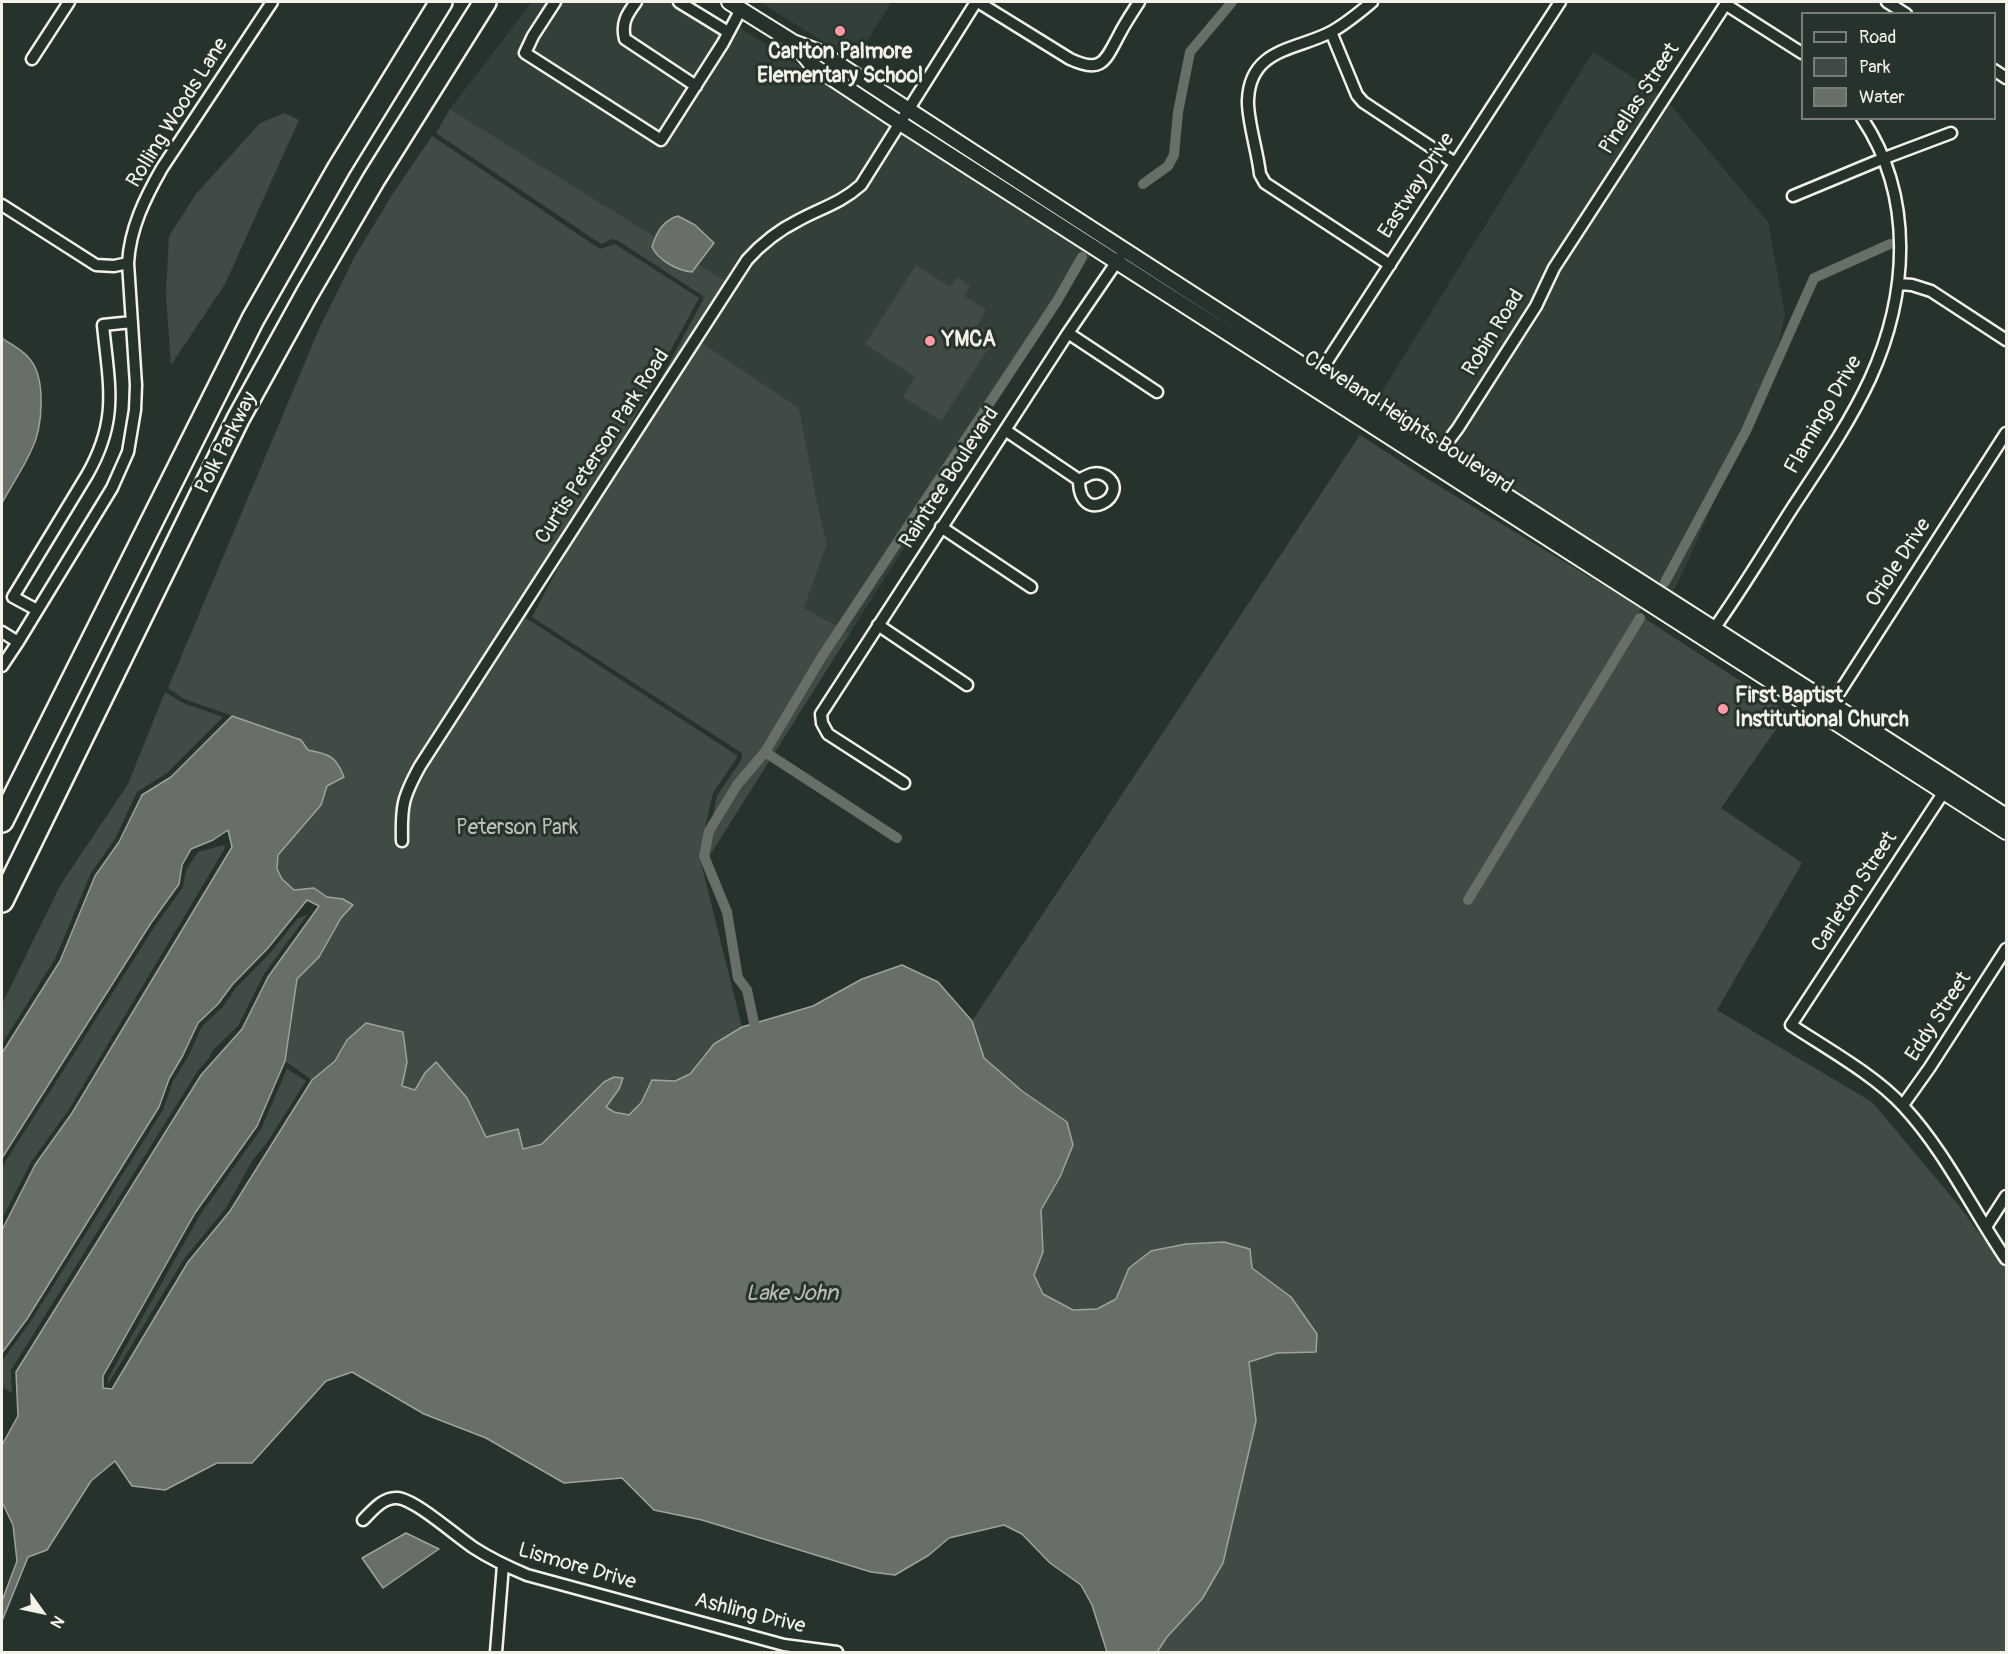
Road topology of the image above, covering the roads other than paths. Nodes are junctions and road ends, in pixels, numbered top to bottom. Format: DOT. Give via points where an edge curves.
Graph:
graph roads {
  1 [pos="69,2"];
  2 [pos="272,2"];
  3 [pos="441,2"];
  4 [pos="485,2"];
  5 [pos="555,2"];
  6 [pos="636,2"];
  7 [pos="679,2"];
  8 [pos="977,2"];
  9 [pos="1139,2"];
  10 [pos="1372,2"];
  11 [pos="1560,2"];
  12 [pos="1887,2"];
  13 [pos="1726,3"];
  14 [pos="735,5"];
  15 [pos="1903,12"];
  16 [pos="728,32"];
  17 [pos="1331,32"];
  18 [pos="793,42"];
  19 [pos="1801,52"];
  20 [pos="32,59"];
  21 [pos="696,86"];
  22 [pos="908,109"];
  23 [pos="1863,120"];
  24 [pos="899,122"];
  25 [pos="1951,133"];
  26 [pos="1882,159"];
  27 [pos="1455,163"];
  28 [pos="1793,196"];
  29 [pos="2,205"];
  30 [pos="1587,219"];
  31 [pos="1121,255"];
  32 [pos="128,263"];
  33 [pos="1390,265"];
  34 [pos="1899,284"];
  35 [pos="132,322"];
  36 [pos="1068,333"];
  37 [pos="2007,340"];
  38 [pos="1312,371"];
  39 [pos="1296,378"];
  40 [pos="1157,392"];
  41 [pos="1005,430"];
  42 [pos="2007,433"];
  43 [pos="1440,453"];
  44 [pos="1428,461"];
  45 [pos="1079,480"];
  46 [pos="941,527"];
  47 [pos="1584,552"];
  48 [pos="1031,587"];
  49 [pos="37,610"];
  50 [pos="878,625"];
  51 [pos="2,632"];
  52 [pos="1710,634"];
  53 [pos="18,642"];
  54 [pos="2,666"];
  55 [pos="967,685"];
  56 [pos="1828,709"];
  57 [pos="904,783"];
  58 [pos="1948,786"];
  59 [pos="2007,816"];
  60 [pos="2,822"];
  61 [pos="2007,832"];
  62 [pos="402,841"];
  63 [pos="2,901"];
  64 [pos="2007,949"];
  65 [pos="1903,1105"];
  66 [pos="2007,1196"];
  67 [pos="1986,1227"];
  68 [pos="2007,1259"];
  69 [pos="363,1520"];
  70 [pos="503,1565"];
  71 [pos="654,1610"];
  72 [pos="496,1653"];
  73 [pos="837,1653"];
  1 -- 20 [label="street"];
  2 -- 32 [label="street, Rolling Woods Lane" via="146,196 129,245"];
  3 -- 60 [label="highway, Polk Parkway" via="339,168 253,319"];
  4 -- 63 [label="highway, Polk Parkway" via="374,179 238,419"];
  5 -- 21 [label="street" via="525,53 661,140"];
  6 -- 21 [label="street" via="623,26 625,39"];
  7 -- 16 [label="street"];
  8 -- 9 [label="street" via="1070,59 1094,66 1110,54"];
  8 -- 22 [label="street, Curtis Peterson Park Road"];
  10 -- 17 [label="street"];
  11 -- 27 [label="street, Eastway Drive"];
  12 -- 15 [label="street"];
  13 -- 19 [label="street"];
  13 -- 30 [label="street, Pinellas Street"];
  14 -- 16 [label="street"];
  14 -- 18 [label="street, Cleveland Heights Boulevard"];
  16 -- 21 [label="street"];
  17 -- 27 [label="street" via="1363,102"];
  17 -- 33 [label="street" via="1282,50 1257,70 1248,101 1260,174 1271,189"];
  18 -- 22 [label="street, Cleveland Heights Boulevard" via="822,53"];
  18 -- 24 [label="street, Cleveland Heights Boulevard" via="812,65"];
  22 -- 24 [label="street, Curtis Peterson Park Road"];
  22 -- 31 [label="street, Cleveland Heights Boulevard"];
  23 -- 26 [label="street, Flamingo Drive"];
  24 -- 31 [label="street, Cleveland Heights Boulevard"];
  24 -- 62 [label="street, Curtis Peterson Park Road" via="861,185 844,200 776,234 747,260 420,766 401,812"];
  25 -- 26 [label="street"];
  26 -- 28 [label="street"];
  26 -- 34 [label="street, Flamingo Drive" via="1899,220"];
  27 -- 33 [label="street, Eastway Drive"];
  29 -- 32 [label="street" via="96,265"];
  30 -- 43 [label="street, Robin Road" via="1554,268 1536,306"];
  31 -- 36 [label="street, Raintree Boulevard"];
  31 -- 38 [label="street, Cleveland Heights Boulevard"];
  31 -- 39 [label="street, Cleveland Heights Boulevard"];
  32 -- 35 [label="street, Rolling Woods Lane"];
  33 -- 38 [label="street, Eastway Drive" via="1324,366"];
  34 -- 37 [label="street" via="1931,291"];
  34 -- 52 [label="street, Flamingo Drive" via="1887,334 1856,406"];
  35 -- 49 [label="street, Rolling Woods Lane" via="136,402 128,452 112,488"];
  35 -- 49 [label="street" via="103,325 110,398 105,436 87,475 13,597"];
  36 -- 40 [label="street"];
  36 -- 41 [label="street, Raintree Boulevard"];
  38 -- 39 [label="street, Eastway Drive"];
  38 -- 43 [label="street, Cleveland Heights Boulevard"];
  39 -- 44 [label="street, Cleveland Heights Boulevard"];
  41 -- 45 [label="street"];
  41 -- 46 [label="street, Raintree Boulevard"];
  42 -- 56 [label="street, Oriole Drive"];
  43 -- 44 [label="street, Robin Road"];
  43 -- 47 [label="street, Cleveland Heights Boulevard"];
  44 -- 47 [label="street, Cleveland Heights Boulevard"];
  46 -- 48 [label="street"];
  46 -- 50 [label="street, Raintree Boulevard"];
  47 -- 52 [label="street, Cleveland Heights Boulevard"];
  49 -- 53 [label="street, Rolling Woods Lane"];
  50 -- 55 [label="street"];
  50 -- 57 [label="street, Raintree Boulevard" via="821,714 822,723 826,732"];
  51 -- 53 [label="street"];
  52 -- 56 [label="street, Cleveland Heights Boulevard"];
  53 -- 54 [label="street, Rolling Woods Lane"];
  56 -- 58 [label="street, Cleveland Heights Boulevard"];
  58 -- 59 [label="street, Cleveland Heights Boulevard"];
  58 -- 61 [label="street, Cleveland Heights Boulevard"];
  58 -- 65 [label="street, Carleton Street" via="1791,1025"];
  64 -- 65 [label="street, Eddy Street"];
  65 -- 67 [label="street"];
  66 -- 67 [label="street"];
  67 -- 68 [label="street"];
  69 -- 70 [label="street" via="380,1504 395,1497 408,1501"];
  70 -- 71 [label="street, Lismore Drive"];
  70 -- 72 [label="street, Lismore Drive"];
  71 -- 73 [label="street, Ashling Drive" via="784,1645"];
}
